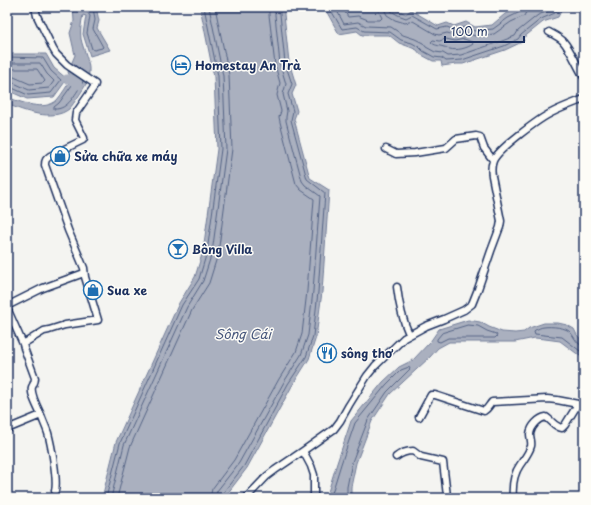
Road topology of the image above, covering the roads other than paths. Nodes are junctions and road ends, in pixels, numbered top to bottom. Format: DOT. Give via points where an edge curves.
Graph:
graph roads {
  1 [pos="35,7"];
  2 [pos="550,32"];
  3 [pos="584,77"];
  4 [pos="584,99"];
  5 [pos="386,149"];
  6 [pos="493,160"];
  7 [pos="84,273"];
  8 [pos="397,287"];
  9 [pos="7,307"];
  10 [pos="409,334"];
  11 [pos="23,344"];
  12 [pos="581,405"];
  13 [pos="41,415"];
  14 [pos="419,417"];
  15 [pos="7,429"];
  16 [pos="303,451"];
  17 [pos="396,457"];
  18 [pos="55,491"];
  19 [pos="246,498"];
  20 [pos="314,498"];
  21 [pos="449,498"];
  22 [pos="513,498"];
  1 -- 7 [label="street" via="53,49 61,60 95,84 75,117 83,140 45,161"];
  2 -- 3 [label="street" via="562,40"];
  4 -- 6 [label="street" via="551,113 530,127 500,151"];
  5 -- 6 [label="street" via="396,154 422,152 446,148 456,140 476,136 480,137"];
  6 -- 10 [label="street" via="491,169 501,221 472,304"];
  7 -- 9 [label="street" via="43,288"];
  7 -- 11 [label="street" via="98,320 44,331"];
  8 -- 10 [label="street" via="402,317"];
  9 -- 11 [label="street"];
  10 -- 16 [label="street" via="367,376 334,429"];
  11 -- 13 [label="street" via="35,378 32,394"];
  12 -- 14 [label="street" via="547,399 492,402 484,411 431,395"];
  12 -- 22 [label="street" via="562,428 546,417 533,425 530,435 532,445 513,481"];
  13 -- 15 [label="street"];
  13 -- 18 [label="street" via="48,434"];
  16 -- 19 [label="street" via="267,476"];
  16 -- 20 [label="street" via="314,475"];
  17 -- 21 [label="street" via="404,452 413,451 421,458 443,462"];
}
